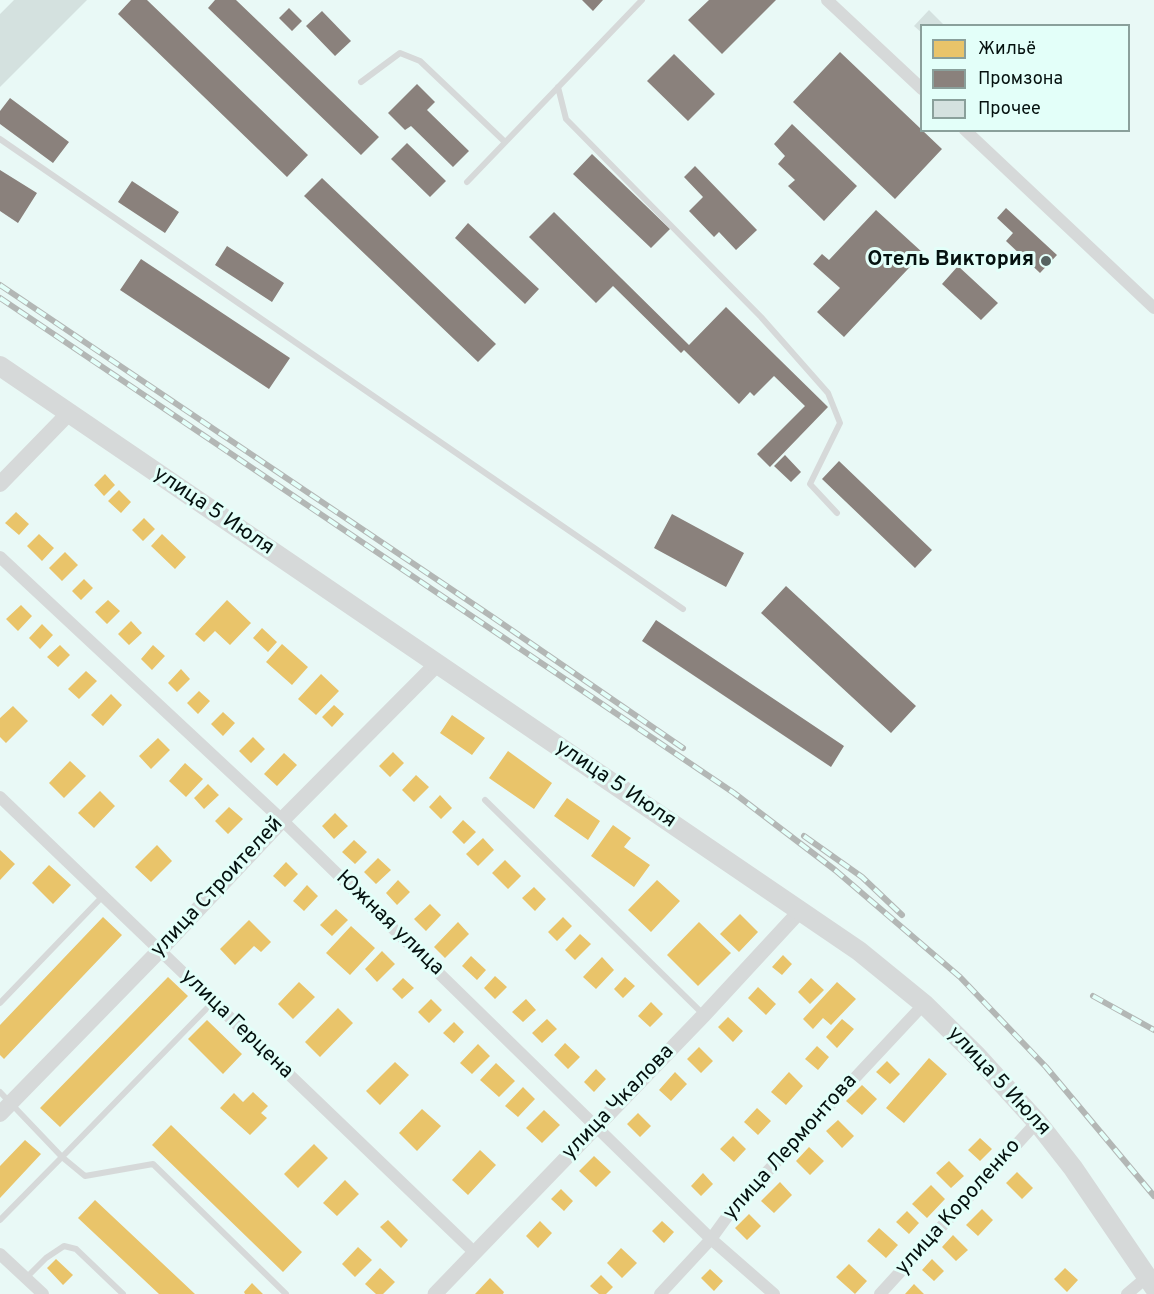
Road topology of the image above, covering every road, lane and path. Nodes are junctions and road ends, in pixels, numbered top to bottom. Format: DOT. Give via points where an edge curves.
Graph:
graph roads {
  1 [pos="642,0"];
  2 [pos="826,0"];
  3 [pos="361,82"];
  4 [pos="558,87"];
  5 [pos="920,88"];
  6 [pos="967,132"];
  7 [pos="0,139"];
  8 [pos="505,142"];
  9 [pos="467,182"];
  10 [pos="1154,308"];
  11 [pos="0,366"];
  12 [pos="68,414"];
  13 [pos="0,484"];
  14 [pos="837,513"];
  15 [pos="0,557"];
  16 [pos="683,609"];
  17 [pos="437,664"];
  18 [pos="0,797"];
  19 [pos="485,800"];
  20 [pos="282,820"];
  21 [pos="102,897"];
  22 [pos="801,910"];
  23 [pos="159,951"];
  24 [pos="0,1003"];
  25 [pos="212,1003"];
  26 [pos="924,1004"];
  27 [pos="704,1015"];
  28 [pos="3,1103"];
  29 [pos="1037,1122"];
  30 [pos="596,1126"];
  31 [pos="62,1156"];
  32 [pos="0,1220"];
  33 [pos="711,1239"];
  34 [pos="474,1252"];
  35 [pos="0,1254"];
  36 [pos="26,1278"];
  37 [pos="1151,1282"];
  38 [pos="43,1294"];
  39 [pos="123,1294"];
  40 [pos="285,1294"];
  41 [pos="435,1294"];
  42 [pos="660,1294"];
  43 [pos="774,1294"];
  44 [pos="880,1294"];
  45 [pos="1127,1294"];
  1 -- 4 [label="lane"];
  2 -- 5 [label="street"];
  3 -- 8 [label="lane" via="400,53 420,61"];
  4 -- 8 [label="lane"];
  4 -- 14 [label="lane" via="566,119 760,317 828,393 840,423 810,484"];
  6 -- 10 [label="street"];
  7 -- 16 [label="lane"];
  8 -- 9 [label="lane"];
  11 -- 12 [label="highway, улица 5 Июля"];
  12 -- 13 [label="main road"];
  12 -- 17 [label="highway, улица 5 Июля"];
  15 -- 20 [label="street, Южная улица"];
  17 -- 20 [label="main road, улица Строителей"];
  17 -- 22 [label="highway, улица 5 Июля"];
  18 -- 21 [label="street, улица Герцена"];
  19 -- 27 [label="lane"];
  20 -- 23 [label="main road, улица Строителей"];
  20 -- 30 [label="street, Южная улица"];
  21 -- 23 [label="street, улица Герцена"];
  21 -- 24 [label="lane"];
  22 -- 26 [label="highway, улица 5 Июля"];
  22 -- 27 [label="street, улица Чкалова"];
  23 -- 25 [label="street, улица Герцена"];
  23 -- 28 [label="main road, улица Строителей"];
  25 -- 31 [label="lane"];
  25 -- 34 [label="street, улица Герцена"];
  26 -- 29 [label="highway, улица 5 Июля"];
  26 -- 33 [label="street, улица Лермонтова" via="738,1203"];
  27 -- 30 [label="street, улица Чкалова"];
  28 -- 31 [label="lane"];
  29 -- 37 [label="highway, улица 5 Июля"];
  29 -- 44 [label="street, улица Короленко"];
  30 -- 33 [label="street, Южная улица"];
  30 -- 34 [label="street, улица Чкалова"];
  31 -- 32 [label="lane"];
  31 -- 40 [label="lane" via="85,1176 153,1164"];
  33 -- 42 [label="street, улица Лермонтова"];
  33 -- 43 [label="street, Южная улица"];
  34 -- 41 [label="street, улица Чкалова"];
  35 -- 36 [label="street"];
  36 -- 38 [label="street"];
  36 -- 39 [label="lane" via="64,1246 76,1249"];
  37 -- 45 [label="street"];
}
